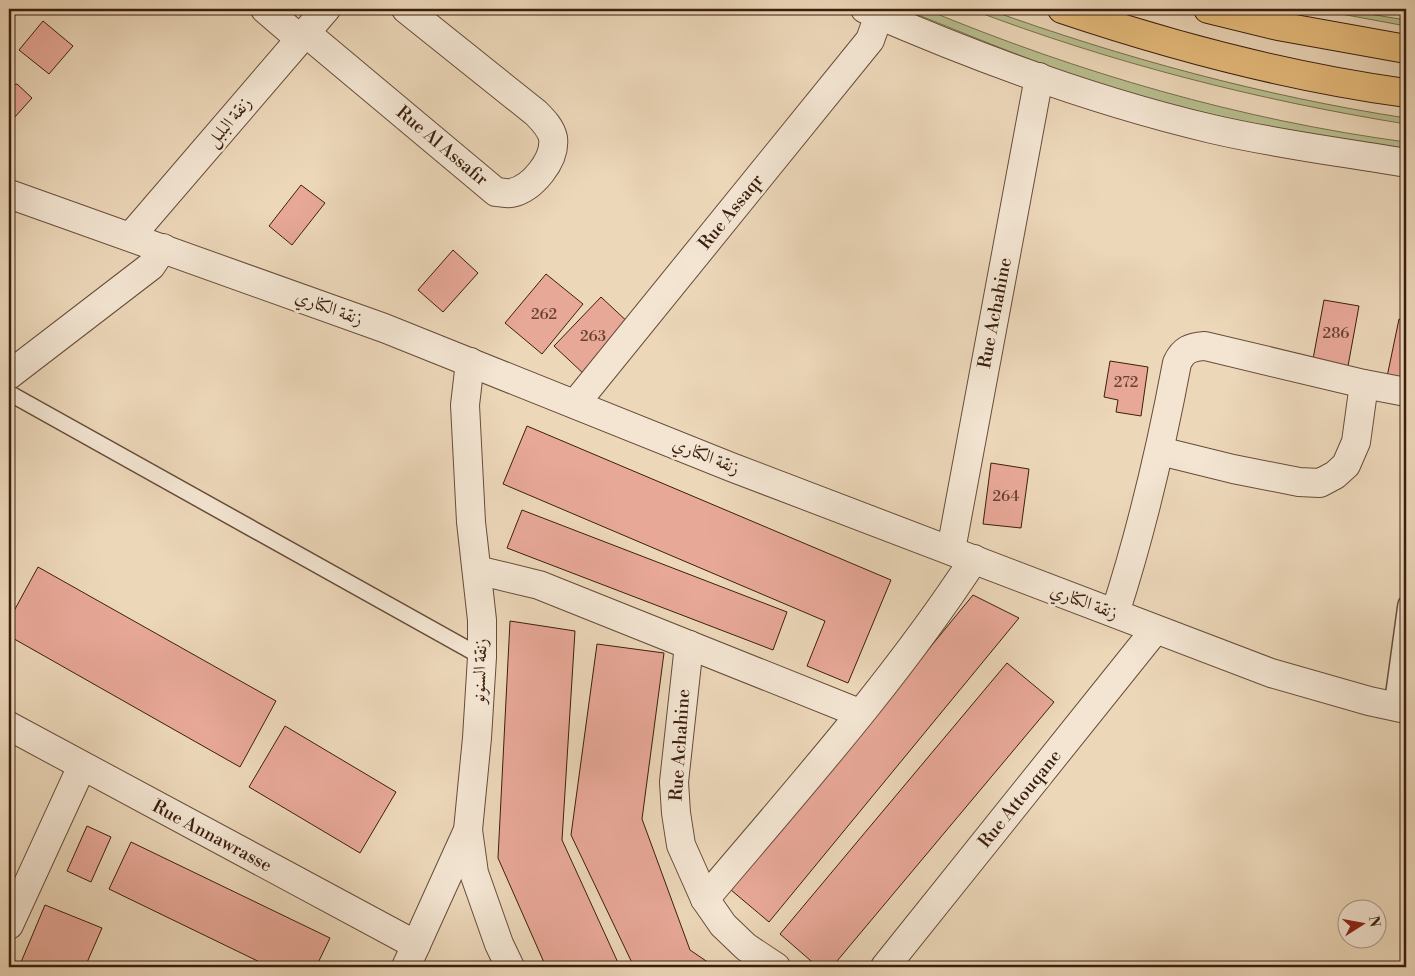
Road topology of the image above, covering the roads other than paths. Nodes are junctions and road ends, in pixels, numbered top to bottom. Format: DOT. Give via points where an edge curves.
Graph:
graph roads {
  1 [pos="265,9"];
  2 [pos="326,9"];
  3 [pos="406,9"];
  4 [pos="1062,9"];
  5 [pos="1208,9"];
  6 [pos="872,12"];
  7 [pos="303,36"];
  8 [pos="1406,49"];
  9 [pos="1039,77"];
  10 [pos="1406,93"];
  11 [pos="1406,163"];
  12 [pos="9,194"];
  13 [pos="131,236"];
  14 [pos="163,248"];
  15 [pos="470,362"];
  16 [pos="9,374"];
  17 [pos="1364,384"];
  18 [pos="9,392"];
  19 [pos="1406,392"];
  20 [pos="575,404"];
  21 [pos="1160,451"];
  22 [pos="963,554"];
  23 [pos="477,570"];
  24 [pos="1406,604"];
  25 [pos="1115,613"];
  26 [pos="1155,630"];
  27 [pos="689,645"];
  28 [pos="482,657"];
  29 [pos="1399,708"];
  30 [pos="859,714"];
  31 [pos="9,726"];
  32 [pos="82,766"];
  33 [pos="468,830"];
  34 [pos="705,899"];
  35 [pos="9,925"];
  36 [pos="411,956"];
  37 [pos="510,967"];
  38 [pos="776,967"];
  39 [pos="885,967"];
  1 -- 7 [label="street, Rue Al Assafir"];
  2 -- 7 [label="street, زنقة البلبل"];
  3 -- 7 [label="street, Rue Al Assafir" via="546,124 553,137 553,148 541,171 524,188 510,194 496,192"];
  4 -- 10 [label="main road" via="1222,57 1334,82"];
  5 -- 8 [label="main road" via="1278,26"];
  6 -- 9 [label="street"];
  6 -- 20 [label="street, Rue Assaqr" via="870,40"];
  7 -- 13 [label="street, زنقة البلبل"];
  9 -- 11 [label="street" via="1213,130"];
  9 -- 22 [label="street, Rue Achahine"];
  12 -- 13 [label="street, زنقة الكناري"];
  13 -- 14 [label="street, زنقة الكناري"];
  14 -- 15 [label="street, زنقة الكناري"];
  14 -- 16 [label="street" via="150,266"];
  15 -- 20 [label="street, زنقة الكناري"];
  15 -- 23 [label="street, زنقة السنونو" via="465,405 471,522"];
  17 -- 19 [label="street"];
  17 -- 21 [label="street" via="1356,442 1346,465 1320,483 1233,469"];
  17 -- 21 [label="street" via="1205,346 1194,347 1182,353 1177,363"];
  18 -- 28 [label="lane"];
  20 -- 22 [label="street, زنقة الكناري" via="731,467"];
  21 -- 25 [label="street" via="1136,547"];
  22 -- 25 [label="street, زنقة الكناري"];
  22 -- 30 [label="street, Rue Achahine" via="939,613"];
  23 -- 27 [label="street" via="539,586"];
  23 -- 28 [label="street, زنقة السنونو"];
  24 -- 29 [label="lane"];
  25 -- 26 [label="street, زنقة الكناري"];
  26 -- 29 [label="street, زنقة الكناري" via="1271,673"];
  26 -- 39 [label="street, Rue Attouqane"];
  27 -- 30 [label="street"];
  27 -- 34 [label="street, Rue Achahine" via="674,782 681,845"];
  28 -- 33 [label="street, زنقة السنونو" via="478,738"];
  30 -- 34 [label="street, Rue Achahine"];
  31 -- 32 [label="street, Rue Annawrasse"];
  32 -- 35 [label="street"];
  32 -- 36 [label="street, Rue Annawrasse"];
  33 -- 36 [label="street, زنقة السنونو"];
  33 -- 37 [label="street" via="474,873"];
  34 -- 38 [label="street, Rue Achahine" via="723,925 746,947"];
}
